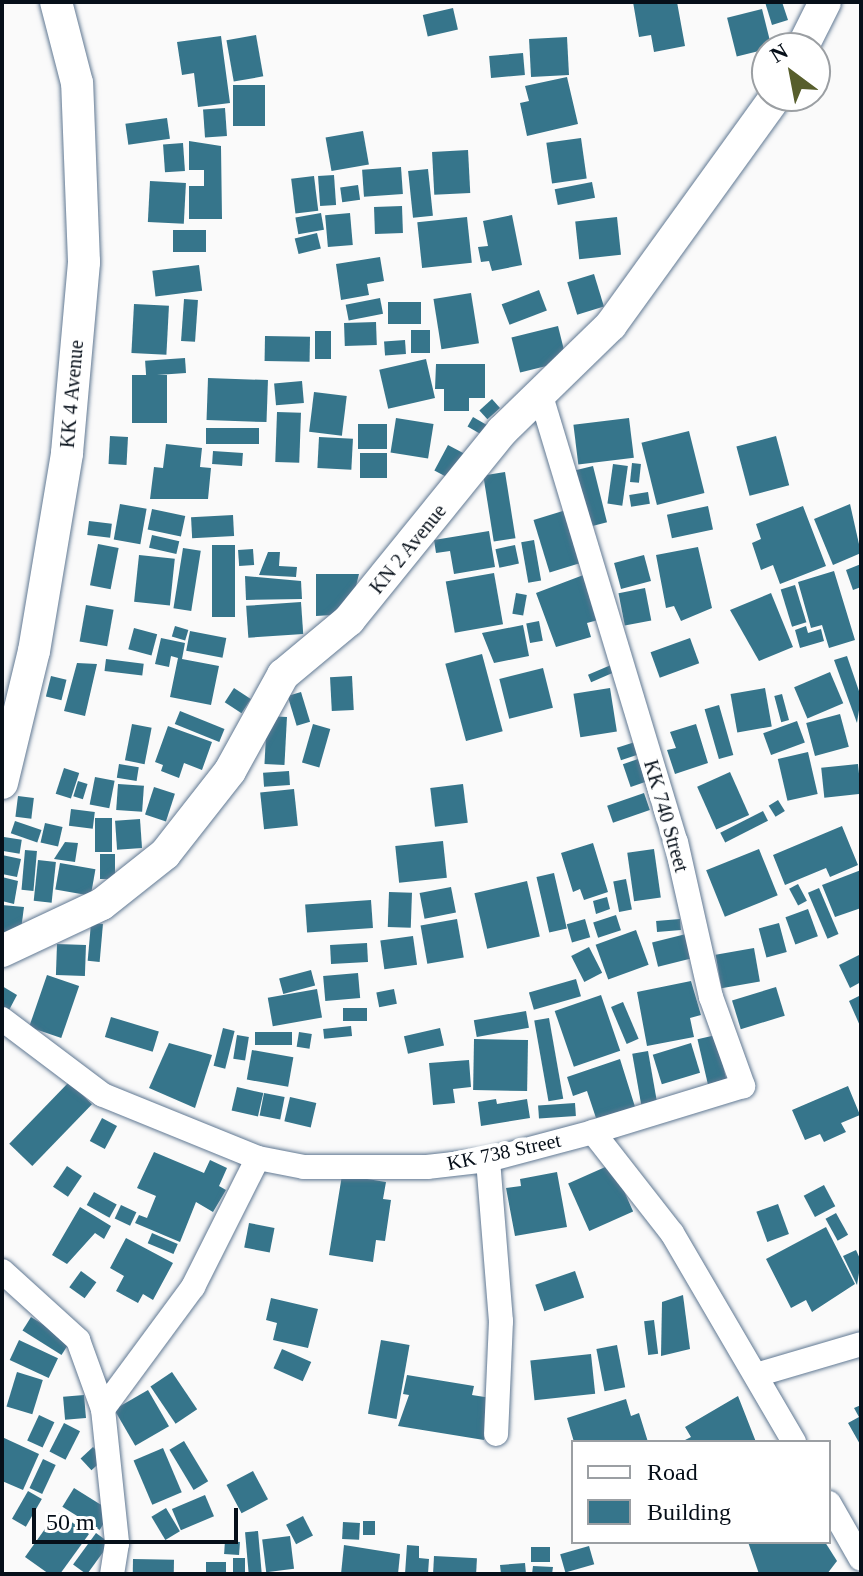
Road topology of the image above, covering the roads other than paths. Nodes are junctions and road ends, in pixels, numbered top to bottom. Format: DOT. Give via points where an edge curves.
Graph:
graph roads {
  1 [pos="56,2"];
  2 [pos="825,2"];
  3 [pos="810,32"];
  4 [pos="764,112"];
  5 [pos="541,396"];
  6 [pos="2,783"];
  7 [pos="2,951"];
  8 [pos="2,1019"];
  9 [pos="593,1132"];
  10 [pos="258,1158"];
  11 [pos="488,1160"];
  12 [pos="2,1271"];
  13 [pos="861,1344"];
  14 [pos="756,1375"];
  15 [pos="103,1409"];
  16 [pos="496,1434"];
  17 [pos="793,1440"];
  18 [pos="831,1506"];
  19 [pos="861,1559"];
  20 [pos="112,1574"];
  1 -- 6 [label="street, KK 4 Avenue" via="77,83 84,262 67,453 34,651"];
  2 -- 3 [label="street"];
  4 -- 5 [label="street, KN 2 Avenue" via="611,325"];
  5 -- 7 [label="street, KN 2 Avenue" via="502,431 349,620 283,675 230,771 165,854 102,904"];
  5 -- 9 [label="street, KK 740 Street" via="676,842 711,997 743,1086"];
  8 -- 10 [label="street, KK 738 Street" via="103,1095"];
  9 -- 11 [label="street, KK 738 Street"];
  9 -- 14 [label="street" via="672,1233"];
  10 -- 11 [label="street, KK 738 Street" via="304,1167 427,1167"];
  10 -- 15 [label="street" via="193,1287"];
  11 -- 16 [label="street" via="501,1321"];
  12 -- 15 [label="street" via="78,1340"];
  13 -- 14 [label="street"];
  14 -- 17 [label="street"];
  15 -- 20 [label="street" via="117,1543"];
  18 -- 19 [label="street"];
}
